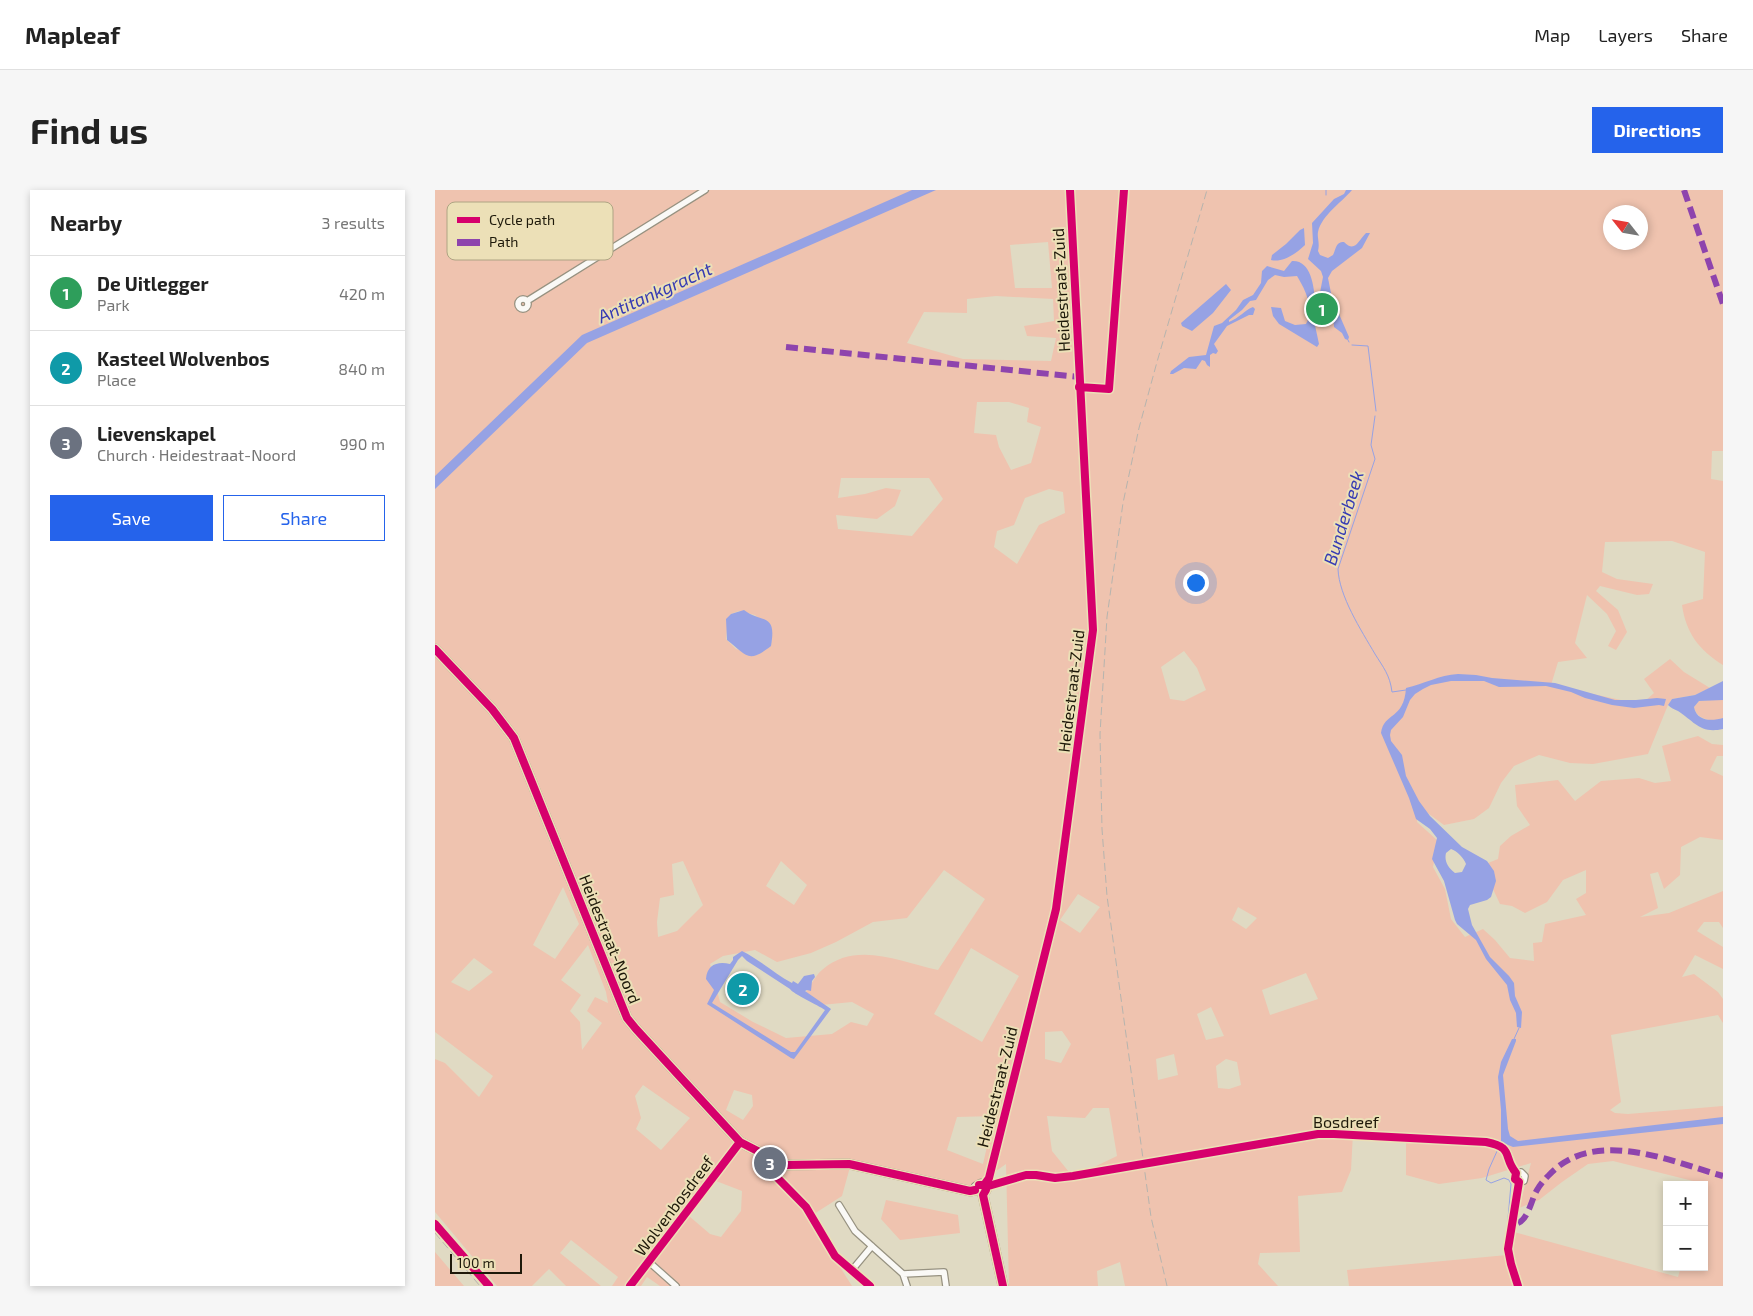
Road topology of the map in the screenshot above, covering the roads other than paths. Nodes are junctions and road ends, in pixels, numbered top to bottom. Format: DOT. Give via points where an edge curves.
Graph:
graph roads {
  1 [pos="705,190"];
  2 [pos="1070,190"];
  3 [pos="613,247"];
  4 [pos="593,260"];
  5 [pos="527,301"];
  6 [pos="435,649"];
  7 [pos="740,1142"];
  8 [pos="763,1164"];
  9 [pos="982,1190"];
  10 [pos="839,1205"];
  11 [pos="435,1224"];
  12 [pos="872,1246"];
  13 [pos="649,1262"];
  14 [pos="852,1270"];
  15 [pos="903,1274"];
  16 [pos="489,1286"];
  17 [pos="631,1286"];
  18 [pos="676,1286"];
  19 [pos="870,1286"];
  20 [pos="907,1286"];
  21 [pos="947,1286"];
  22 [pos="1003,1286"];
  23 [pos="1518,1286"];
  1 -- 3 [label="street"];
  2 -- 9 [label="street, Heidestraat-Zuid" via="1093,630 1055,909 989,1178"];
  4 -- 5 [label="street"];
  6 -- 7 [label="street, Heidestraat-Noord" via="492,709 514,738 627,1018"];
  7 -- 9 [label="street, Heidestraat-Noord" via="783,1164 849,1164 970,1192"];
  7 -- 13 [label="street, Wolvenbosdreef"];
  8 -- 14 [label="street" via="806,1207 835,1256"];
  9 -- 22 [label="street"];
  9 -- 23 [label="street, Bosdreef" via="1025,1175 1073,1176 1329,1134 1486,1142 1506,1151 1516,1173 1521,1172 1525,1176 1524,1181 1519,1182 1508,1249"];
  10 -- 12 [label="street" via="855,1230"];
  11 -- 16 [label="street"];
  12 -- 14 [label="street"];
  12 -- 15 [label="street"];
  13 -- 17 [label="street, Wolvenbosdreef"];
  13 -- 18 [label="street"];
  14 -- 19 [label="street"];
  15 -- 20 [label="street"];
  15 -- 21 [label="street" via="944,1272"];
}
